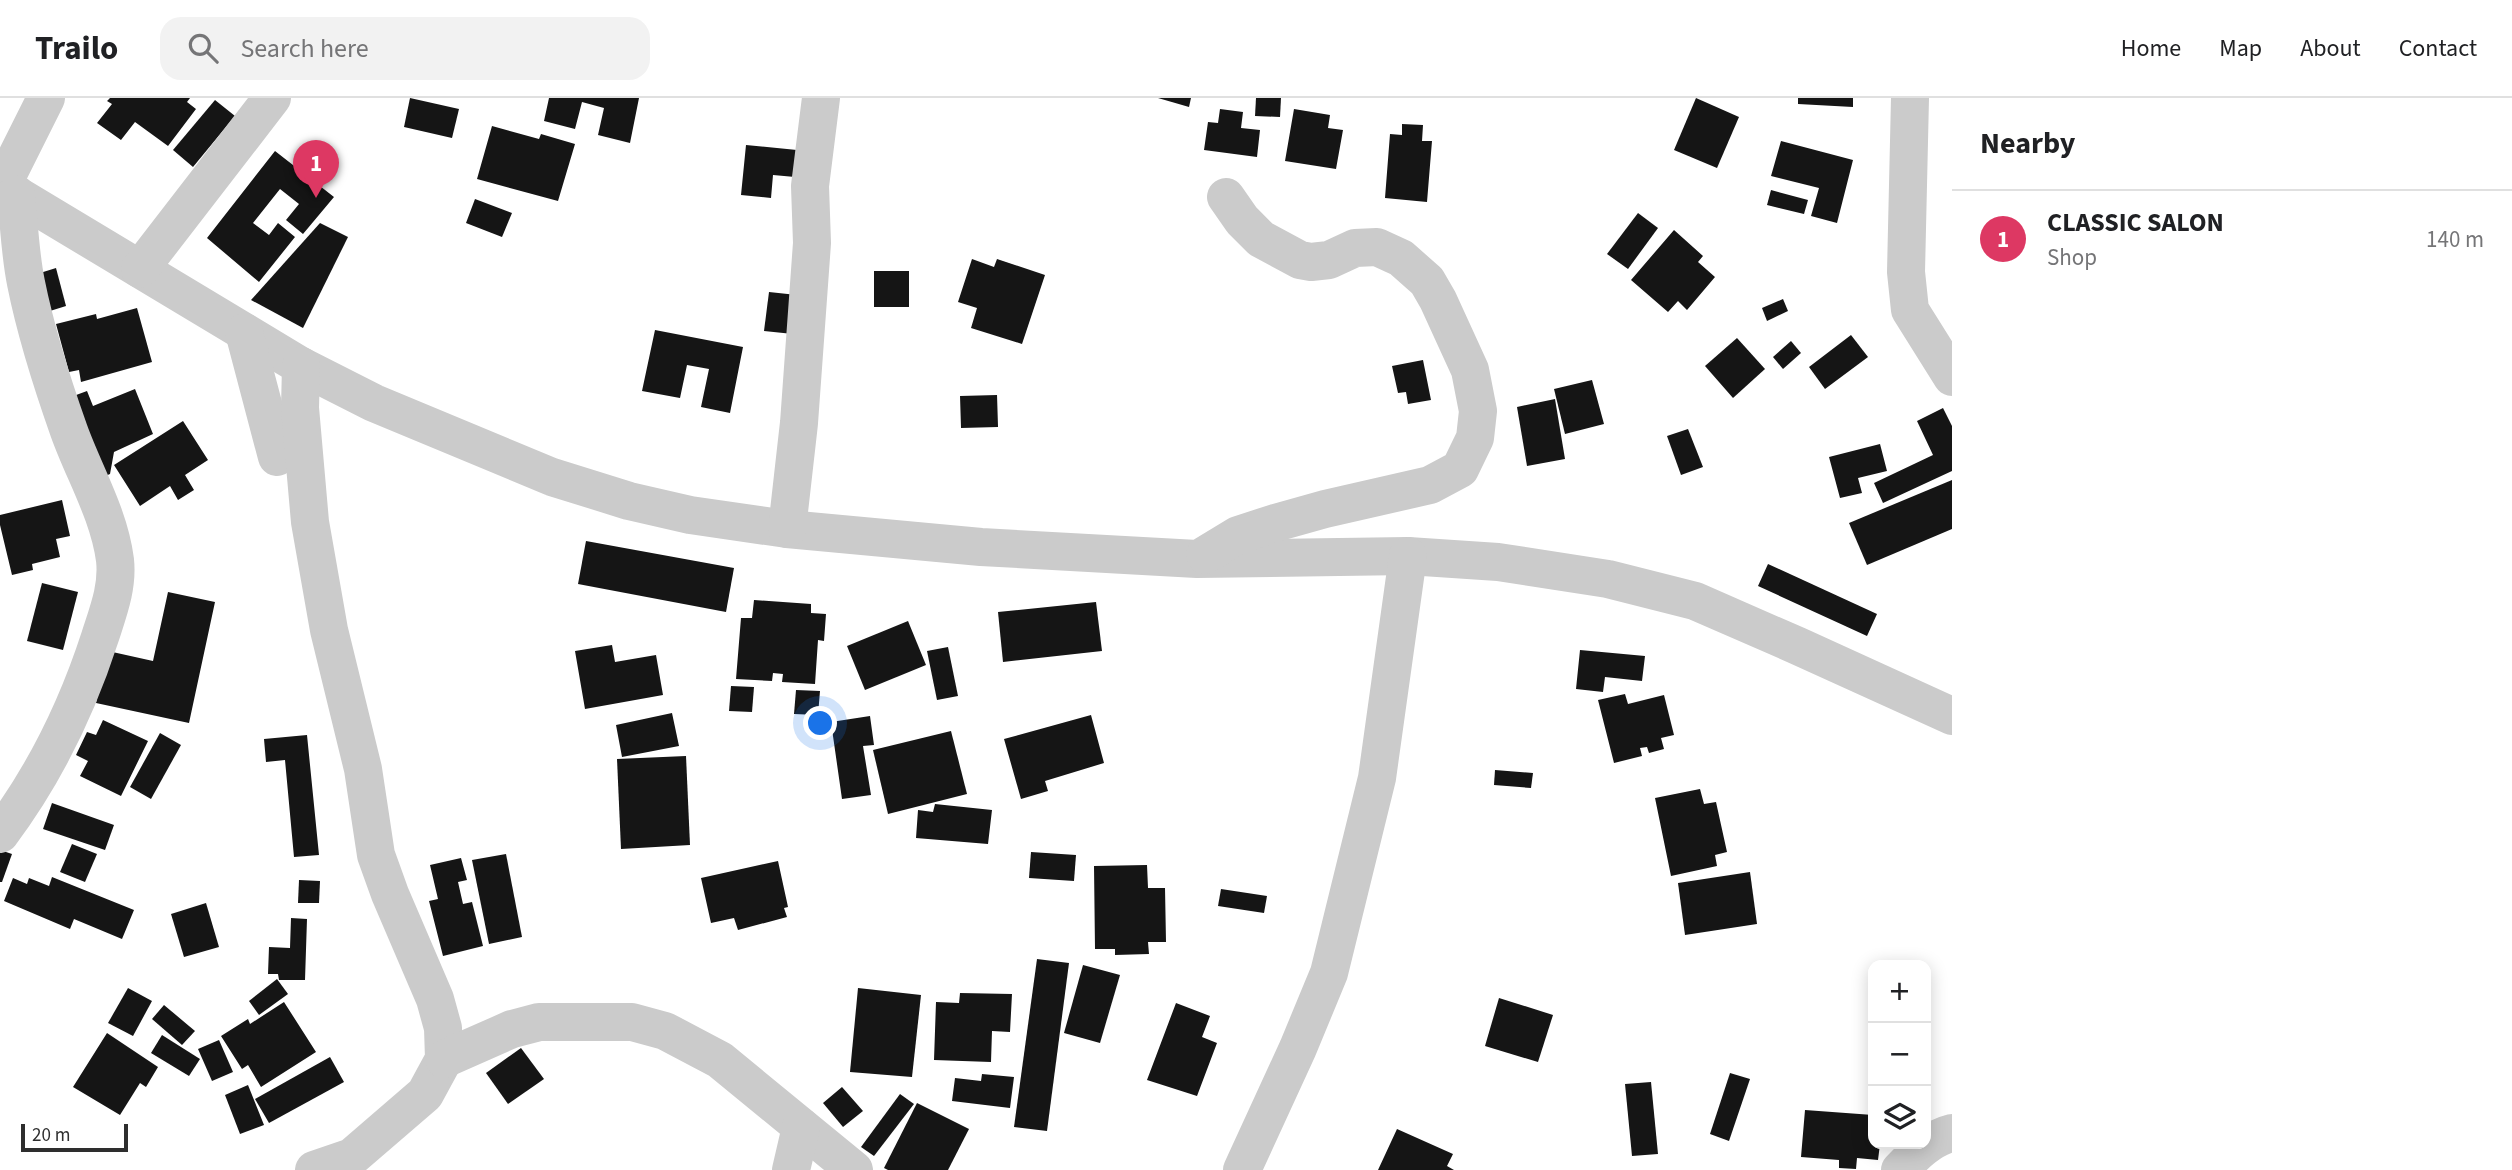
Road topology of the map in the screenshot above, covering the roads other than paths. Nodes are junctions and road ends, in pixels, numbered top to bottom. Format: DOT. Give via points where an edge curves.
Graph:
graph roads {
  1 [pos="46,98"];
  2 [pos="272,98"];
  3 [pos="821,98"];
  4 [pos="1910,98"];
  5 [pos="6,188"];
  6 [pos="1226,197"];
  7 [pos="140,269"];
  8 [pos="244,332"];
  9 [pos="301,366"];
  10 [pos="1952,377"];
  11 [pos="277,457"];
  12 [pos="787,529"];
  13 [pos="1408,556"];
  14 [pos="1197,559"];
  15 [pos="1952,716"];
  16 [pos="0,834"];
  17 [pos="444,1059"];
  18 [pos="800,1127"];
  19 [pos="1952,1133"];
  20 [pos="314,1170"];
  21 [pos="792,1170"];
  22 [pos="853,1170"];
  23 [pos="1242,1170"];
  24 [pos="1900,1170"];
  1 -- 5 [label="street"];
  2 -- 7 [label="street"];
  3 -- 12 [label="street" via="810,186 812,243"];
  4 -- 10 [label="street" via="1906,272 1910,310"];
  5 -- 7 [label="street"];
  5 -- 16 [label="street" via="36,323 69,431 106,522 115,561 114,594 88,674 57,744"];
  6 -- 14 [label="street" via="1261,239 1300,260 1329,260 1355,248 1377,247 1401,258 1427,281 1438,300 1470,370 1478,411 1475,438 1460,469 1430,485 1275,523 1238,536"];
  7 -- 8 [label="street"];
  8 -- 9 [label="street"];
  8 -- 11 [label="street"];
  9 -- 12 [label="street" via="374,403 552,477 690,515"];
  9 -- 17 [label="street" via="310,522 329,630 363,769 376,855 435,999 443,1028"];
  12 -- 14 [label="street" via="981,547"];
  13 -- 14 [label="street"];
  13 -- 15 [label="street" via="1498,562 1594,577 1695,601"];
  13 -- 23 [label="street" via="1377,778 1329,973"];
  17 -- 18 [label="street" via="539,1022 632,1022 665,1031 720,1060"];
  17 -- 20 [label="street" via="425,1094 362,1149"];
  18 -- 21 [label="street"];
  18 -- 22 [label="street"];
  19 -- 24 [label="street" via="1918,1151"];
}
